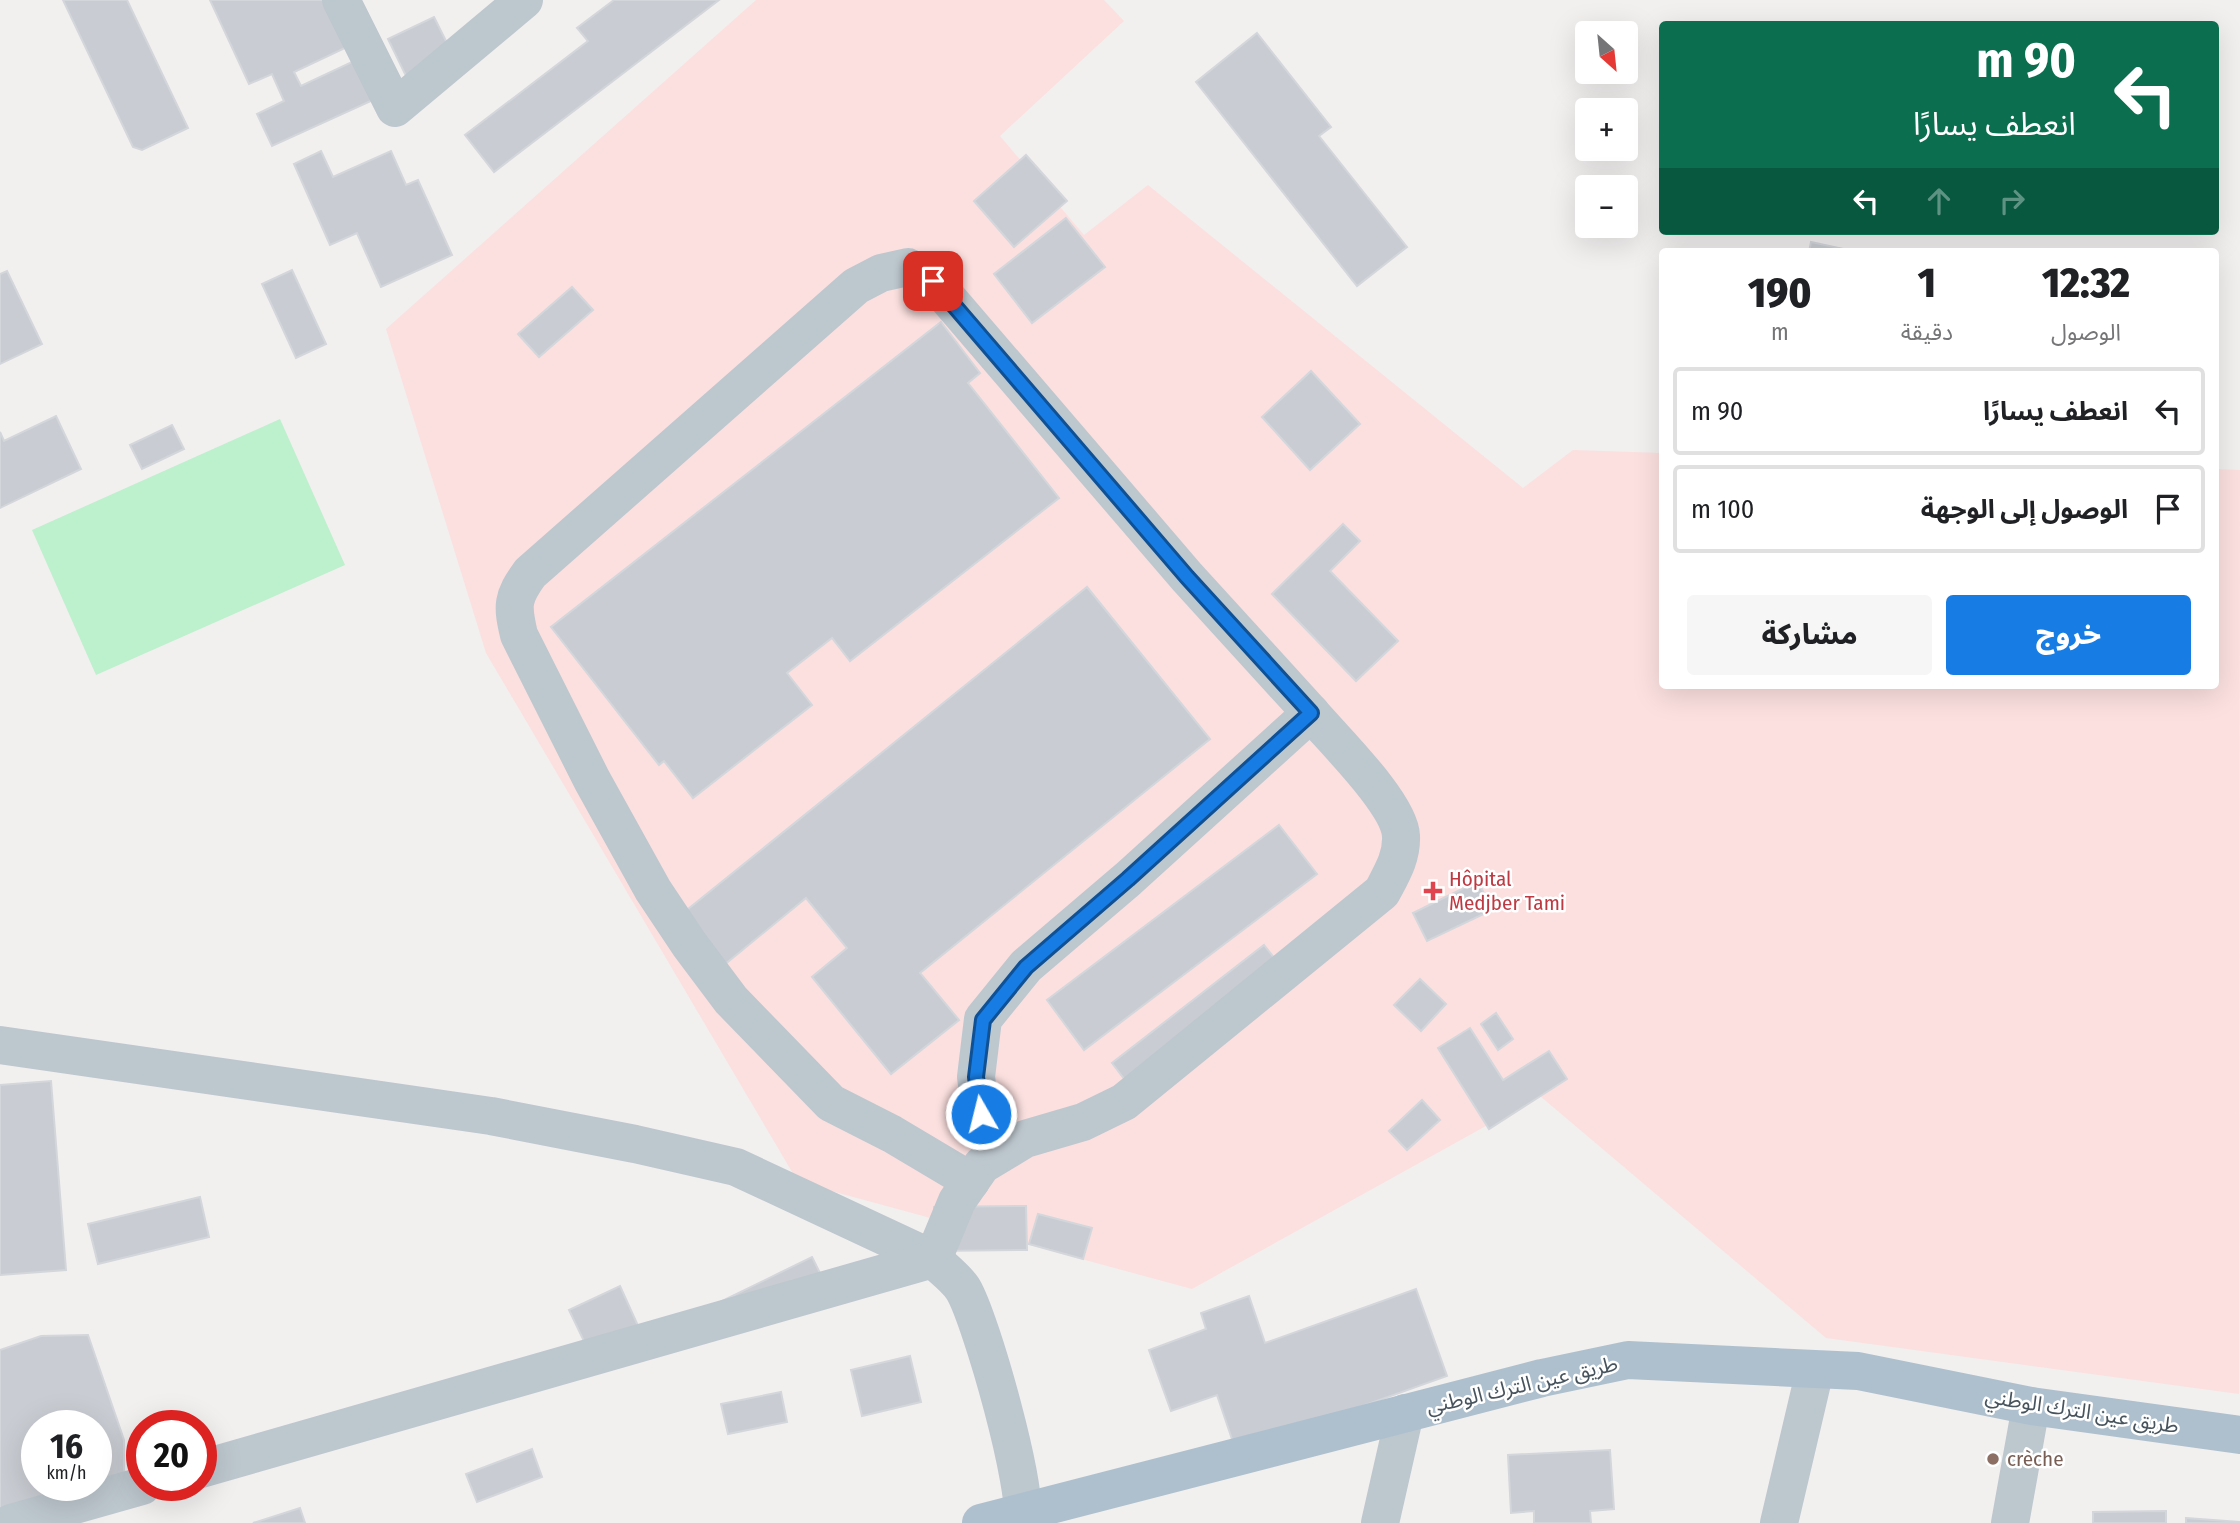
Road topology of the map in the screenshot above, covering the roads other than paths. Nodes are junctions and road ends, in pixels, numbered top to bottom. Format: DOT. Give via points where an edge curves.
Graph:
graph roads {
  1 [pos="341,0"];
  2 [pos="524,0"];
  3 [pos="1311,713"];
  4 [pos="0,1045"];
  5 [pos="1001,1153"];
  6 [pos="971,1181"];
  7 [pos="933,1259"];
  8 [pos="1815,1370"];
  9 [pos="2031,1406"];
  10 [pos="1405,1413"];
  11 [pos="2240,1436"];
  12 [pos="217,1463"];
  13 [pos="126,1491"];
  14 [pos="1024,1517"];
  15 [pos="11,1523"];
  16 [pos="981,1523"];
  17 [pos="1380,1523"];
  18 [pos="1779,1523"];
  19 [pos="2010,1523"];
  1 -- 2 [label="street" via="395,108"];
  3 -- 5 [label="street" via="1026,967 983,1020 976,1077 981,1114"];
  3 -- 5 [label="street" via="1388,802 1401,833 1399,860 1382,892 1124,1102 1083,1122 1025,1139"];
  3 -- 6 [label="street" via="1187,577 933,281 908,267 881,273 856,286 530,573 514,594 519,635 592,780 653,890 731,1000 831,1103"];
  4 -- 7 [label="street" via="491,1116 635,1143 736,1167"];
  5 -- 6 [label="street" via="982,1165"];
  6 -- 7 [label="street" via="957,1201"];
  7 -- 12 [label="street"];
  7 -- 14 [label="street" via="963,1289 979,1332 1015,1453"];
  8 -- 9 [label="main road, طريق عين الترك الوطني" via="1858,1371"];
  8 -- 10 [label="main road, طريق عين الترك الوطني" via="1628,1360"];
  8 -- 18 [label="street"];
  9 -- 11 [label="main road, طريق عين الترك الوطني"];
  9 -- 19 [label="street"];
  10 -- 14 [label="main road, طريق عين الترك الوطني"];
  10 -- 17 [label="street"];
  13 -- 15 [label="street"];
  14 -- 16 [label="main road, طريق عين الترك الوطني"];
}
